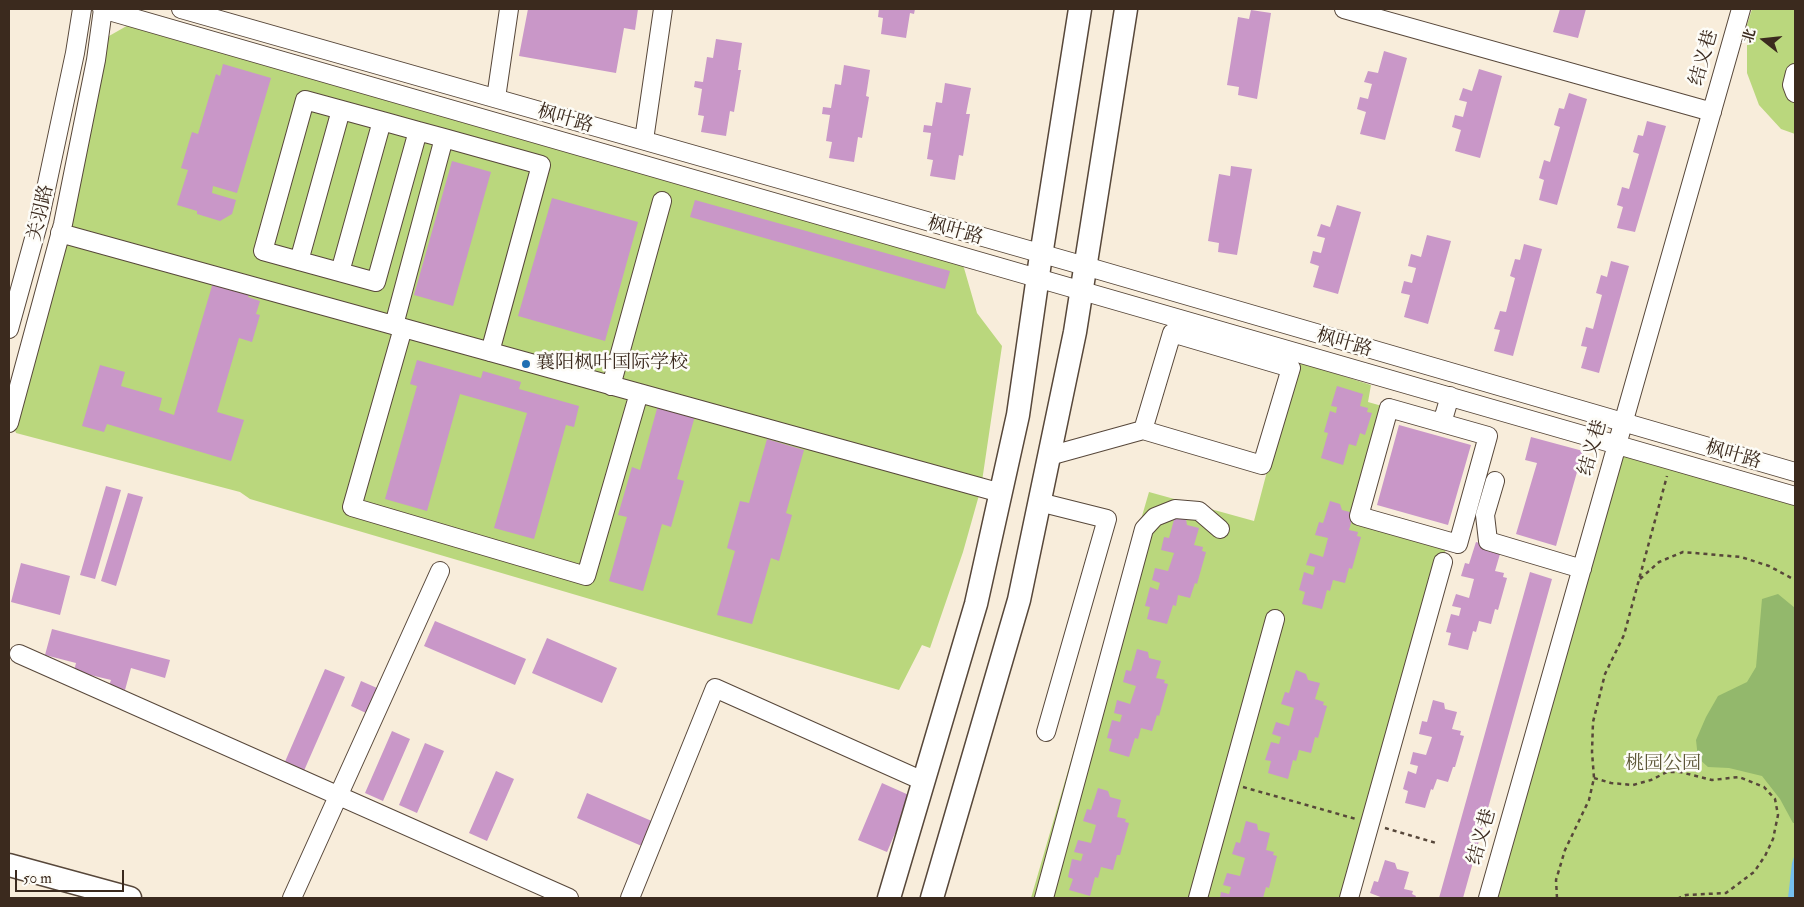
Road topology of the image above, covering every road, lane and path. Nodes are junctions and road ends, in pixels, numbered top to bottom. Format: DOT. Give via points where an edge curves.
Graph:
graph roads {
  1 [pos="82,9"];
  2 [pos="103,9"];
  3 [pos="180,9"];
  4 [pos="509,9"];
  5 [pos="663,9"];
  6 [pos="1080,9"];
  7 [pos="1126,9"];
  8 [pos="1344,9"];
  9 [pos="1741,9"];
  10 [pos="1795,72"];
  11 [pos="1795,93"];
  12 [pos="496,98"];
  13 [pos="341,110"];
  14 [pos="1712,112"];
  15 [pos="382,121"];
  16 [pos="418,131"];
  17 [pos="444,138"];
  18 [pos="644,140"];
  19 [pos="662,201"];
  20 [pos="60,233"];
  21 [pos="1042,254"];
  22 [pos="299,261"];
  23 [pos="1085,266"];
  24 [pos="340,272"];
  25 [pos="1038,278"];
  26 [pos="1081,290"];
  27 [pos="398,327"];
  28 [pos="9,330"];
  29 [pos="490,352"];
  30 [pos="611,386"];
  31 [pos="639,393"];
  32 [pos="1450,396"];
  33 [pos="1623,422"];
  34 [pos="9,423"];
  35 [pos="1442,423"];
  36 [pos="1143,430"];
  37 [pos="1617,444"];
  38 [pos="1049,456"];
  39 [pos="1671,460"];
  40 [pos="1795,472"];
  41 [pos="1495,481"];
  42 [pos="1001,493"];
  43 [pos="1795,496"];
  44 [pos="1039,502"];
  45 [pos="1220,529"];
  46 [pos="1443,562"];
  47 [pos="1582,569"];
  48 [pos="440,571"];
  49 [pos="1639,580"];
  50 [pos="1795,580"];
  51 [pos="1275,620"];
  52 [pos="19,654"];
  53 [pos="1046,732"];
  54 [pos="1594,778"];
  55 [pos="924,781"];
  56 [pos="1230,783"];
  57 [pos="338,796"];
  58 [pos="1370,823"];
  59 [pos="1436,843"];
  60 [pos="9,865"];
  61 [pos="130,898"];
  62 [pos="292,898"];
  63 [pos="570,898"];
  64 [pos="630,898"];
  65 [pos="889,898"];
  66 [pos="932,898"];
  67 [pos="1044,898"];
  68 [pos="1198,898"];
  69 [pos="1349,898"];
  70 [pos="1488,898"];
  71 [pos="1557,898"];
  72 [pos="1679,898"];
  1 -- 28 [label="street, 关羽路" via="76,53 40,217"];
  2 -- 20 [label="street, 关羽路" via="96,60"];
  2 -- 25 [label="street, 枫叶路"];
  3 -- 12 [label="street, 枫叶路"];
  4 -- 12 [label="street"];
  5 -- 18 [label="street"];
  6 -- 21 [label="main road"];
  7 -- 23 [label="main road"];
  8 -- 14 [label="street"];
  9 -- 14 [label="street, 结义巷"];
  10 -- 11 [label="street" via="1792,85"];
  12 -- 18 [label="street, 枫叶路"];
  13 -- 15 [label="street"];
  13 -- 22 [label="street"];
  13 -- 22 [label="street" via="304,100 263,251"];
  14 -- 33 [label="street, 结义巷"];
  15 -- 16 [label="street"];
  15 -- 24 [label="street"];
  16 -- 17 [label="street"];
  16 -- 24 [label="street" via="376,282"];
  17 -- 27 [label="street"];
  17 -- 29 [label="street" via="542,165"];
  18 -- 21 [label="street, 枫叶路"];
  19 -- 30 [label="street"];
  20 -- 27 [label="street"];
  20 -- 34 [label="street, 关羽路"];
  21 -- 23 [label="street, 枫叶路"];
  21 -- 25 [label="main road"];
  22 -- 24 [label="street"];
  23 -- 26 [label="main road"];
  23 -- 33 [label="street, 枫叶路"];
  25 -- 26 [label="street, 枫叶路"];
  25 -- 42 [label="main road" via="1018,416"];
  26 -- 32 [label="street, 枫叶路"];
  26 -- 38 [label="main road"];
  27 -- 29 [label="street"];
  27 -- 31 [label="street" via="352,508 586,576"];
  29 -- 30 [label="street"];
  30 -- 31 [label="street"];
  31 -- 42 [label="street"];
  32 -- 35 [label="street"];
  32 -- 37 [label="street, 枫叶路"];
  33 -- 37 [label="street, 结义巷"];
  33 -- 40 [label="street, 枫叶路"];
  35 -- 35 [label="street" via="1389,408 1359,516 1458,544 1488,436"];
  36 -- 36 [label="street" via="1262,465 1291,368 1172,333"];
  36 -- 38 [label="street"];
  37 -- 39 [label="street, 枫叶路"];
  37 -- 47 [label="street, 结义巷"];
  38 -- 44 [label="main road"];
  39 -- 43 [label="street, 枫叶路"];
  39 -- 49 [label="path"];
  41 -- 47 [label="street" via="1484,515 1488,541"];
  42 -- 55 [label="main road" via="976,604"];
  44 -- 53 [label="street" via="1107,519"];
  44 -- 66 [label="main road" via="1018,600"];
  45 -- 67 [label="street" via="1199,511 1175,508 1155,516 1144,529"];
  46 -- 58 [label="street"];
  47 -- 70 [label="street, 结义巷"];
  48 -- 57 [label="street"];
  49 -- 50 [label="path" via="1659,562 1683,552 1741,557 1769,566"];
  49 -- 54 [label="path" via="1624,635 1605,674 1593,722"];
  51 -- 56 [label="street"];
  52 -- 57 [label="street"];
  54 -- 71 [label="path" via="1589,800 1565,850 1556,880"];
  54 -- 72 [label="path" via="1632,785 1668,772 1712,780 1739,778 1764,787 1774,799 1778,816 1773,839 1754,872 1726,893"];
  55 -- 64 [label="street" via="715,688"];
  55 -- 65 [label="main road"];
  56 -- 58 [label="path"];
  56 -- 68 [label="street"];
  57 -- 62 [label="street"];
  57 -- 63 [label="street"];
  58 -- 59 [label="path"];
  58 -- 69 [label="street"];
  60 -- 61 [label="main road"];
}
